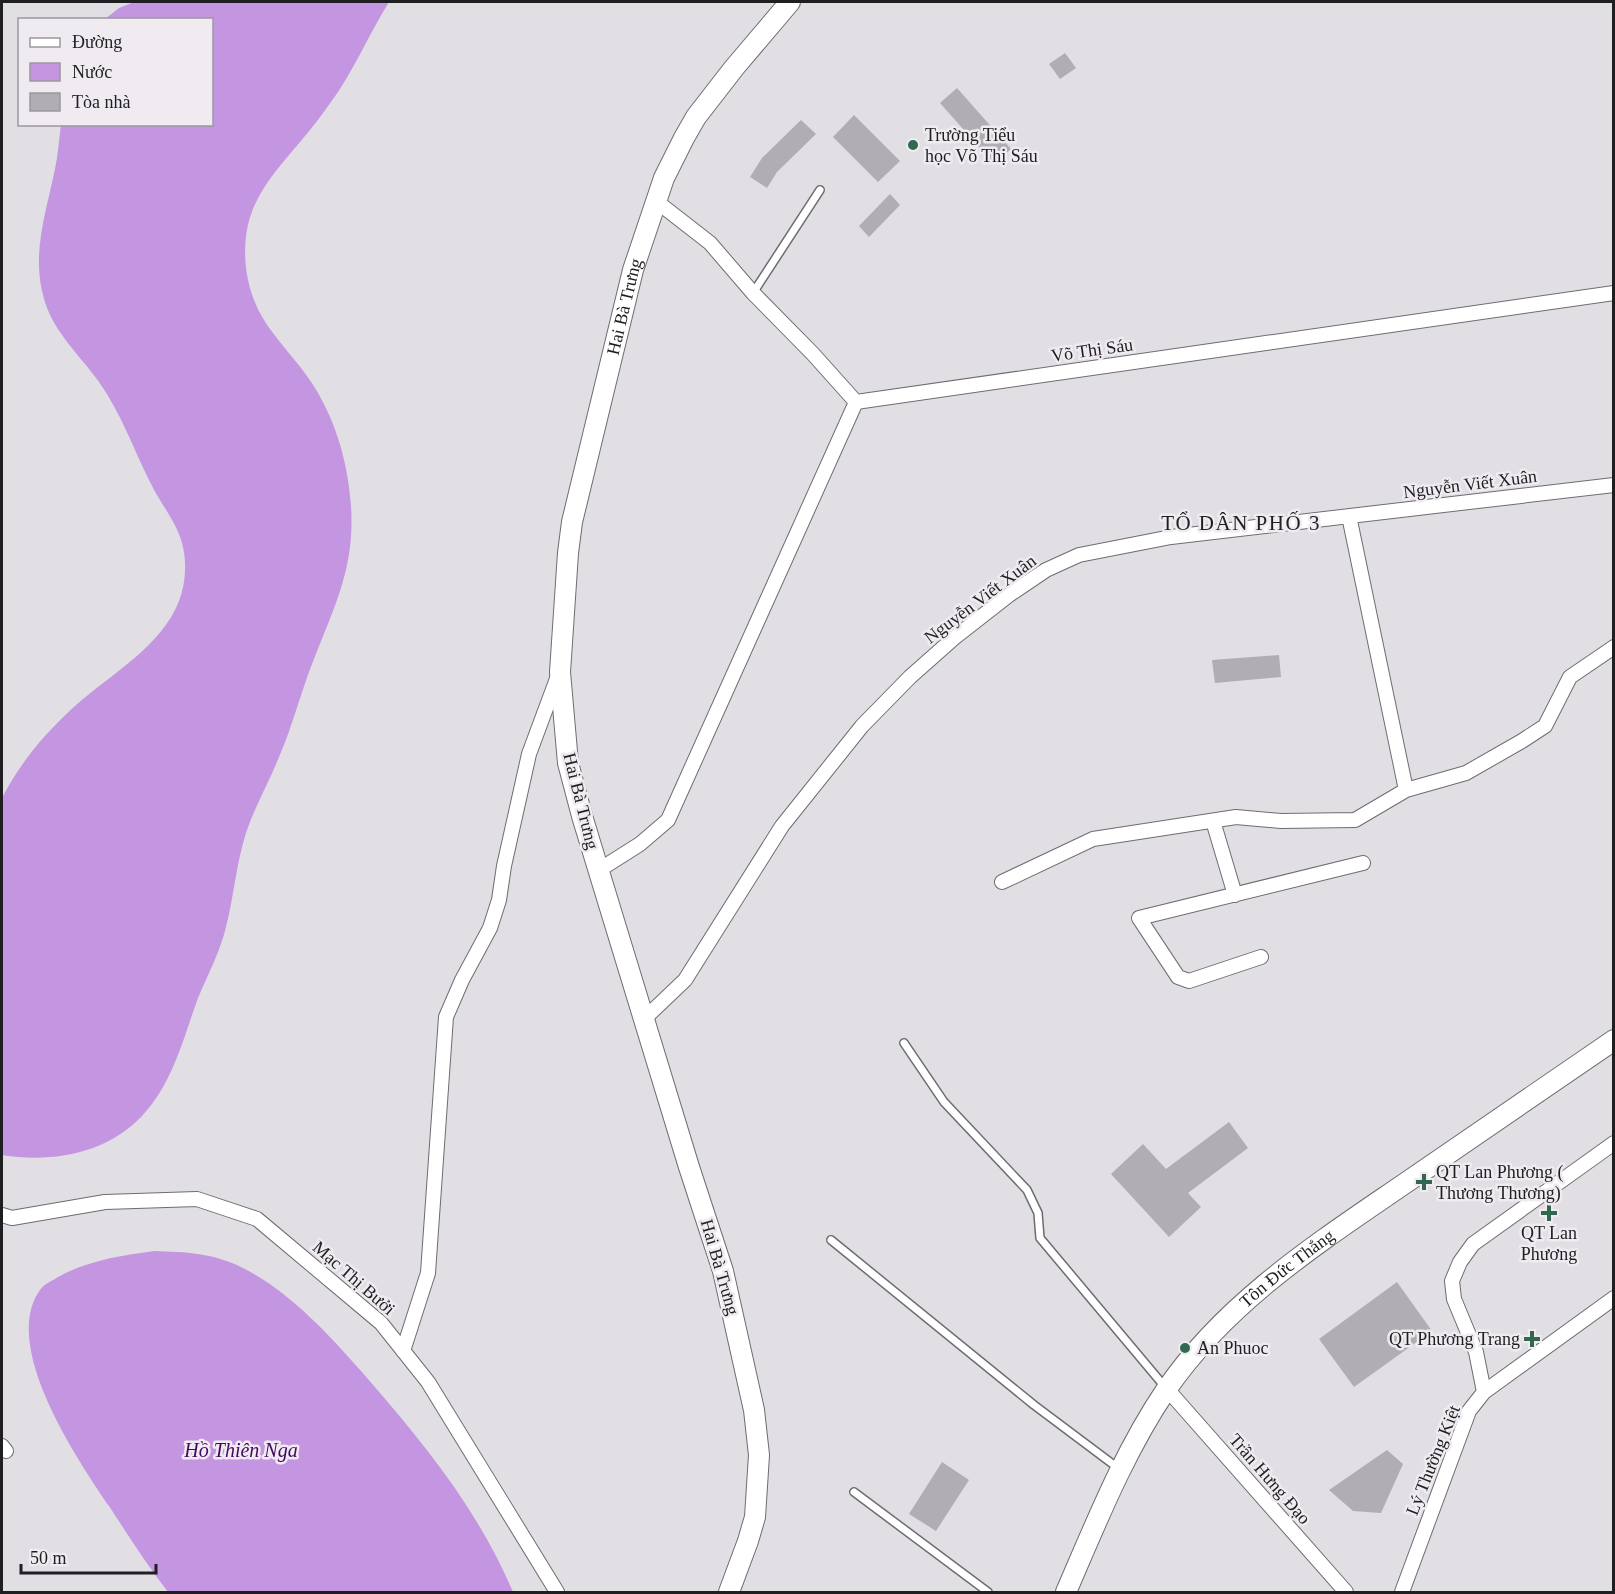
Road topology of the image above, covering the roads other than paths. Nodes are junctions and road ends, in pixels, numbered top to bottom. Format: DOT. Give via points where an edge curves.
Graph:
graph roads {
  1 [pos="790,2"];
  2 [pos="820,190"];
  3 [pos="656,201"];
  4 [pos="753,293"];
  5 [pos="1614,293"];
  6 [pos="856,402"];
  7 [pos="1614,485"];
  8 [pos="1349,516"];
  9 [pos="1614,647"];
  10 [pos="560,672"];
  11 [pos="1406,790"];
  12 [pos="1213,821"];
  13 [pos="1363,863"];
  14 [pos="599,870"];
  15 [pos="1002,882"];
  16 [pos="1235,895"];
  17 [pos="1261,957"];
  18 [pos="644,1019"];
  19 [pos="1614,1040"];
  20 [pos="904,1043"];
  21 [pos="1611,1150"];
  22 [pos="2,1215"];
  23 [pos="831,1240"];
  24 [pos="1614,1298"];
  25 [pos="403,1351"];
  26 [pos="1167,1389"];
  27 [pos="1484,1392"];
  28 [pos="1120,1470"];
  29 [pos="854,1492"];
  30 [pos="557,1593"];
  31 [pos="729,1593"];
  32 [pos="988,1593"];
  33 [pos="1066,1593"];
  34 [pos="1346,1593"];
  35 [pos="1402,1593"];
  1 -- 3 [label="street, Hai Bà Trưng" via="696,117"];
  2 -- 4 [label="lane"];
  3 -- 4 [label="street" via="710,243"];
  3 -- 10 [label="street, Hai Bà Trưng" via="633,270 572,522"];
  4 -- 6 [label="street"];
  5 -- 6 [label="street, Võ Thị Sáu"];
  6 -- 14 [label="street" via="668,820 640,844"];
  7 -- 8 [label="street, Nguyễn Viết Xuân"];
  8 -- 11 [label="street"];
  8 -- 18 [label="street, Nguyễn Viết Xuân" via="1171,537 1079,555 1046,570 1009,595 910,677 862,726 782,826 685,980"];
  9 -- 11 [label="street" via="1570,677 1545,726 1466,773"];
  10 -- 14 [label="street, Hai Bà Trưng" via="568,763"];
  10 -- 25 [label="street" via="529,754 490,928 446,1017 428,1273"];
  11 -- 12 [label="street" via="1355,820"];
  12 -- 15 [label="street" via="1093,839"];
  12 -- 16 [label="street"];
  13 -- 16 [label="street"];
  14 -- 18 [label="street, Hai Bà Trưng"];
  16 -- 17 [label="street" via="1139,918 1178,977 1189,981"];
  18 -- 31 [label="street, Hai Bà Trưng" via="723,1271 754,1410 759,1455 754,1516"];
  19 -- 26 [label="street, Tôn Đức Thắng" via="1269,1280 1208,1338"];
  20 -- 26 [label="lane" via="944,1102 1026,1190 1038,1213 1040,1238"];
  21 -- 27 [label="street" via="1473,1244 1460,1262 1452,1281 1454,1299 1476,1352"];
  22 -- 25 [label="street, Mạc Thị Bưởi" via="12,1218 105,1202 197,1199 257,1219 381,1323"];
  23 -- 28 [label="lane"];
  24 -- 27 [label="street, Lý Thường Kiệt"];
  25 -- 30 [label="street, Mạc Thị Bưởi" via="428,1382"];
  26 -- 28 [label="street, Tôn Đức Thắng"];
  26 -- 34 [label="street, Trần Hưng Đạo"];
  27 -- 35 [label="street, Lý Thường Kiệt" via="1469,1411 1458,1437"];
  28 -- 33 [label="street, Tôn Đức Thắng"];
  29 -- 32 [label="lane"];
}
